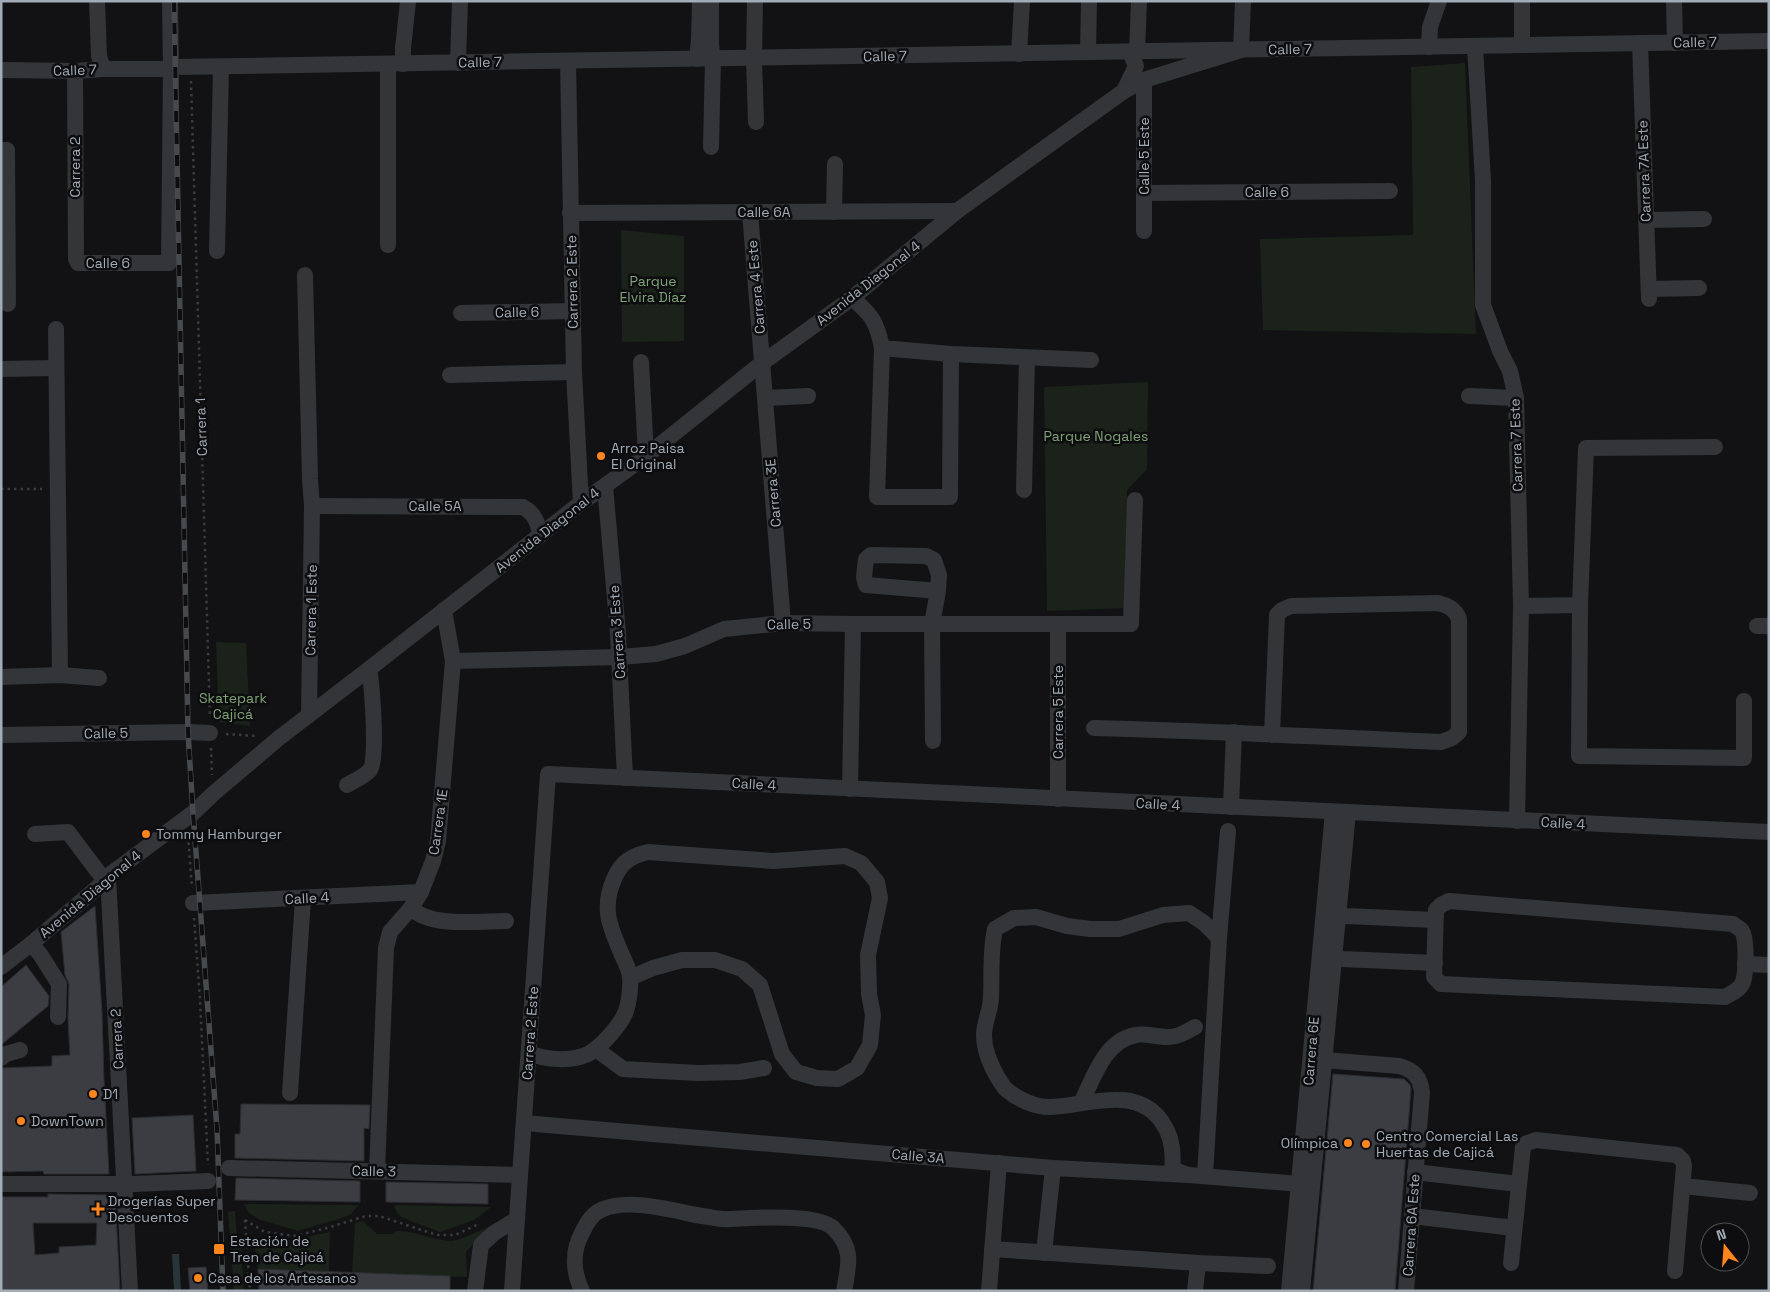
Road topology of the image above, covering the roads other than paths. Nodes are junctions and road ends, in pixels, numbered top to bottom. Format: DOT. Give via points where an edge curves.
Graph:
graph roads {
  1 [pos="97,1"];
  2 [pos="170,1"];
  3 [pos="460,1"];
  4 [pos="700,1"];
  5 [pos="711,1"];
  6 [pos="755,1"];
  7 [pos="1022,1"];
  8 [pos="1089,1"];
  9 [pos="1139,1"];
  10 [pos="1244,1"];
  11 [pos="1439,1"];
  12 [pos="1522,1"];
  13 [pos="1674,1"];
  14 [pos="408,2"];
  15 [pos="1769,41"];
  16 [pos="1640,43"];
  17 [pos="1675,43"];
  18 [pos="1522,45"];
  19 [pos="1475,46"];
  20 [pos="1428,47"];
  21 [pos="1242,50"];
  22 [pos="1088,52"];
  23 [pos="1134,52"];
  24 [pos="1019,54"];
  25 [pos="754,58"];
  26 [pos="705,59"];
  27 [pos="568,61"];
  28 [pos="458,63"];
  29 [pos="396,64"];
  30 [pos="220,67"];
  31 [pos="103,69"];
  32 [pos="171,69"];
  33 [pos="1,70"];
  34 [pos="75,71"];
  35 [pos="1144,80"];
  36 [pos="1124,91"];
  37 [pos="756,122"];
  38 [pos="711,147"];
  39 [pos="1,150"];
  40 [pos="835,164"];
  41 [pos="1390,191"];
  42 [pos="1144,193"];
  43 [pos="957,211"];
  44 [pos="750,212"];
  45 [pos="834,212"];
  46 [pos="570,213"];
  47 [pos="1704,218"];
  48 [pos="1646,220"];
  49 [pos="1144,231"];
  50 [pos="388,245"];
  51 [pos="217,251"];
  52 [pos="78,263"];
  53 [pos="305,275"];
  54 [pos="1699,288"];
  55 [pos="852,298"];
  56 [pos="8,304"];
  57 [pos="573,311"];
  58 [pos="461,313"];
  59 [pos="56,329"];
  60 [pos="882,348"];
  61 [pos="951,354"];
  62 [pos="1027,358"];
  63 [pos="1091,360"];
  64 [pos="641,362"];
  65 [pos="762,362"];
  66 [pos="56,368"];
  67 [pos="1,369"];
  68 [pos="574,372"];
  69 [pos="450,375"];
  70 [pos="808,396"];
  71 [pos="1469,396"];
  72 [pos="765,398"];
  73 [pos="1516,398"];
  74 [pos="1714,447"];
  75 [pos="646,456"];
  76 [pos="605,486"];
  77 [pos="1024,490"];
  78 [pos="1135,500"];
  79 [pos="581,503"];
  80 [pos="312,506"];
  81 [pos="540,535"];
  82 [pos="938,591"];
  83 [pos="1580,605"];
  84 [pos="1520,606"];
  85 [pos="444,610"];
  86 [pos="783,623"];
  87 [pos="853,624"];
  88 [pos="932,624"];
  89 [pos="1058,624"];
  90 [pos="620,657"];
  91 [pos="453,661"];
  92 [pos="369,670"];
  93 [pos="60,676"];
  94 [pos="1,677"];
  95 [pos="99,678"];
  96 [pos="1744,702"];
  97 [pos="309,715"];
  98 [pos="1094,728"];
  99 [pos="1234,732"];
  100 [pos="210,733"];
  101 [pos="1,735"];
  102 [pos="1272,735"];
  103 [pos="934,741"];
  104 [pos="548,774"];
  105 [pos="625,778"];
  106 [pos="347,785"];
  107 [pos="850,789"];
  108 [pos="1058,799"];
  109 [pos="1231,807"];
  110 [pos="1340,812"];
  111 [pos="1517,821"];
  112 [pos="1228,831"];
  113 [pos="1769,832"];
  114 [pos="35,834"];
  115 [pos="106,879"];
  116 [pos="421,892"];
  117 [pos="303,899"];
  118 [pos="193,903"];
  119 [pos="411,908"];
  120 [pos="1338,914"];
  121 [pos="1435,920"];
  122 [pos="506,921"];
  123 [pos="1219,938"];
  124 [pos="31,944"];
  125 [pos="1334,956"];
  126 [pos="1435,963"];
  127 [pos="1745,964"];
  128 [pos="1769,965"];
  129 [pos="1,967"];
  130 [pos="630,978"];
  131 [pos="58,1017"];
  132 [pos="1195,1027"];
  133 [pos="596,1049"];
  134 [pos="20,1050"];
  135 [pos="529,1053"];
  136 [pos="1,1058"];
  137 [pos="1324,1060"];
  138 [pos="764,1068"];
  139 [pos="290,1093"];
  140 [pos="1082,1101"];
  141 [pos="524,1122"];
  142 [pos="999,1163"];
  143 [pos="229,1168"];
  144 [pos="1053,1168"];
  145 [pos="377,1171"];
  146 [pos="1415,1172"];
  147 [pos="520,1175"];
  148 [pos="1189,1175"];
  149 [pos="1206,1176"];
  150 [pos="208,1182"];
  151 [pos="124,1183"];
  152 [pos="1,1184"];
  153 [pos="1306,1184"];
  154 [pos="1518,1184"];
  155 [pos="1683,1186"];
  156 [pos="1750,1193"];
  157 [pos="1412,1216"];
  158 [pos="517,1219"];
  159 [pos="1514,1228"];
  160 [pos="992,1249"];
  161 [pos="1044,1252"];
  162 [pos="1198,1263"];
  163 [pos="1510,1263"];
  164 [pos="1268,1266"];
  165 [pos="1675,1271"];
  166 [pos="130,1291"];
  167 [pos="475,1291"];
  168 [pos="512,1291"];
  169 [pos="582,1291"];
  170 [pos="844,1291"];
  171 [pos="988,1291"];
  172 [pos="1195,1291"];
  173 [pos="1289,1291"];
  174 [pos="1302,1291"];
  175 [pos="1406,1291"];
  1 -- 31 [label="street" via="99,56"];
  2 -- 32 [label="street"];
  3 -- 28 [label="street"];
  4 -- 26 [label="street" via="699,40"];
  5 -- 26 [label="street" via="711,46"];
  6 -- 25 [label="street"];
  7 -- 24 [label="street"];
  8 -- 22 [label="street"];
  9 -- 23 [label="street"];
  10 -- 21 [label="street"];
  11 -- 20 [label="street" via="1430,27"];
  12 -- 18 [label="street"];
  13 -- 17 [label="street"];
  14 -- 29 [label="street" via="403,48"];
  15 -- 17 [label="street, Calle 7"];
  16 -- 17 [label="street, Calle 7"];
  16 -- 18 [label="street, Calle 7"];
  16 -- 48 [label="street, Carrera 7A Este"];
  18 -- 19 [label="street, Calle 7"];
  19 -- 20 [label="street, Calle 7"];
  19 -- 73 [label="street, Carrera 7 Este" via="1483,180 1483,305 1510,371"];
  20 -- 21 [label="street, Calle 7"];
  21 -- 23 [label="street, Calle 7"];
  21 -- 35 [label="street, Avenida Diagonal 4"];
  22 -- 23 [label="street, Calle 7"];
  22 -- 24 [label="street, Calle 7"];
  23 -- 36 [label="street" via="1136,66"];
  24 -- 25 [label="street, Calle 7"];
  25 -- 26 [label="street, Calle 7"];
  25 -- 37 [label="street"];
  26 -- 27 [label="street, Calle 7"];
  26 -- 38 [label="street"];
  27 -- 28 [label="street, Calle 7"];
  27 -- 46 [label="street, Carrera 2 Este"];
  28 -- 29 [label="street, Calle 7"];
  29 -- 30 [label="street, Calle 7"];
  29 -- 50 [label="street"];
  30 -- 32 [label="street, Calle 7"];
  30 -- 51 [label="street"];
  31 -- 32 [label="street, Calle 7"];
  31 -- 34 [label="street, Calle 7"];
  32 -- 52 [label="street, Calle 6" via="169,263"];
  33 -- 34 [label="street, Calle 7"];
  34 -- 52 [label="street, Carrera 2"];
  35 -- 36 [label="street, Avenida Diagonal 4"];
  35 -- 42 [label="street, Calle 5 Este"];
  36 -- 43 [label="street, Avenida Diagonal 4"];
  39 -- 56 [label="street" via="7,150"];
  40 -- 45 [label="street"];
  41 -- 42 [label="street, Calle 6"];
  42 -- 49 [label="street, Calle 5 Este"];
  43 -- 45 [label="street, Calle 6A"];
  43 -- 55 [label="street, Avenida Diagonal 4"];
  44 -- 45 [label="street, Calle 6A"];
  44 -- 46 [label="street, Calle 6A"];
  44 -- 65 [label="street, Carrera 4 Este"];
  46 -- 57 [label="street, Carrera 2 Este"];
  47 -- 48 [label="street"];
  48 -- 54 [label="street, Carrera 7A Este" via="1649,294"];
  53 -- 80 [label="street, Carrera 1 Este"];
  55 -- 60 [label="street" via="869,312"];
  55 -- 65 [label="street, Avenida Diagonal 4"];
  57 -- 58 [label="street, Calle 6"];
  57 -- 68 [label="street, Carrera 2 Este"];
  59 -- 66 [label="street"];
  60 -- 61 [label="street"];
  60 -- 61 [label="street" via="877,497 950,497"];
  61 -- 62 [label="street"];
  62 -- 63 [label="street"];
  62 -- 77 [label="street"];
  64 -- 75 [label="street"];
  65 -- 72 [label="street, Carrera 3E"];
  65 -- 75 [label="street, Avenida Diagonal 4"];
  66 -- 67 [label="street"];
  66 -- 93 [label="street"];
  68 -- 69 [label="street"];
  68 -- 79 [label="street, Carrera 2 Este"];
  70 -- 72 [label="street"];
  71 -- 73 [label="street"];
  72 -- 86 [label="street, Carrera 3E"];
  73 -- 84 [label="street, Carrera 7 Este"];
  74 -- 83 [label="street" via="1586,448"];
  75 -- 76 [label="street, Avenida Diagonal 4"];
  76 -- 79 [label="street, Avenida Diagonal 4"];
  76 -- 90 [label="street, Carrera 3 Este"];
  78 -- 89 [label="street, Calle 5" via="1131,624"];
  79 -- 81 [label="street, Avenida Diagonal 4"];
  80 -- 81 [label="street, Calle 5A" via="523,507 532,512"];
  80 -- 97 [label="street, Carrera 1 Este"];
  81 -- 85 [label="street, Avenida Diagonal 4"];
  82 -- 88 [label="street"];
  83 -- 84 [label="street"];
  83 -- 96 [label="street" via="1579,756 1744,758"];
  84 -- 111 [label="street, Carrera 7 Este"];
  85 -- 91 [label="street, Carrera 1E"];
  85 -- 92 [label="street, Avenida Diagonal 4"];
  86 -- 87 [label="street, Calle 5"];
  86 -- 90 [label="street, Calle 5" via="724,629 656,654"];
  87 -- 88 [label="street, Calle 5"];
  87 -- 107 [label="street"];
  88 -- 89 [label="street, Calle 5"];
  88 -- 103 [label="street"];
  89 -- 108 [label="street, Carrera 5 Este"];
  90 -- 91 [label="street, Calle 5"];
  90 -- 105 [label="street, Carrera 3 Este"];
  91 -- 116 [label="street, Carrera 1E" via="438,841"];
  92 -- 97 [label="street, Avenida Diagonal 4"];
  92 -- 106 [label="street" via="374,742 370,769"];
  93 -- 94 [label="street"];
  93 -- 95 [label="street"];
  97 -- 115 [label="street, Avenida Diagonal 4" via="186,818"];
  98 -- 99 [label="street"];
  99 -- 102 [label="street"];
  99 -- 109 [label="street"];
  100 -- 101 [label="street, Calle 5"];
  102 -- 102 [label="street" via="1441,742 1452,738 1459,732 1459,620 1456,611 1438,603 1291,606 1282,610 1277,616"];
  104 -- 105 [label="street, Calle 4"];
  104 -- 135 [label="street, Carrera 2 Este"];
  105 -- 107 [label="street, Calle 4"];
  107 -- 108 [label="street, Calle 4"];
  108 -- 109 [label="street, Calle 4"];
  109 -- 110 [label="street, Calle 4"];
  110 -- 111 [label="street, Calle 4"];
  110 -- 120 [label="street, Carrera 6E"];
  110 -- 153 [label="street, Carrera 6E"];
  111 -- 113 [label="street, Calle 4"];
  112 -- 123 [label="street"];
  114 -- 115 [label="street" via="68,832"];
  115 -- 124 [label="street, Avenida Diagonal 4"];
  115 -- 151 [label="street, Carrera 2"];
  116 -- 117 [label="street, Calle 4"];
  116 -- 119 [label="street, Carrera 1E"];
  117 -- 118 [label="street, Calle 4"];
  117 -- 139 [label="street"];
  119 -- 122 [label="street" via="417,914 438,921"];
  119 -- 145 [label="street, Carrera 1E" via="390,932 386,948"];
  120 -- 121 [label="street"];
  120 -- 125 [label="street, Carrera 6E"];
  121 -- 126 [label="street"];
  121 -- 127 [label="street" via="1436,910 1449,901 1733,924 1742,931"];
  123 -- 140 [label="street" via="1189,913 1164,915 1119,928 1090,929 1036,917 1014,918 995,929 991,999 984,1034 993,1069 1006,1090 1025,1102 1047,1107"];
  123 -- 149 [label="street"];
  124 -- 129 [label="street, Avenida Diagonal 4"];
  124 -- 131 [label="street" via="59,984"];
  125 -- 126 [label="street"];
  125 -- 137 [label="street, Carrera 6E"];
  126 -- 127 [label="street" via="1434,977 1441,984 1725,997 1743,983"];
  127 -- 128 [label="street"];
  130 -- 130 [label="street" via="606,910 608,892 617,872 631,856 648,852 773,861 845,856 861,863 878,882 880,898 868,955 873,1015 870,1046 857,1068 838,1079 796,1072 782,1054 760,985 742,969 714,960 682,960"];
  130 -- 133 [label="street" via="626,1011"];
  132 -- 140 [label="street" via="1168,1038 1136,1034 1120,1040 1099,1065"];
  133 -- 135 [label="street" via="570,1059 538,1057"];
  133 -- 138 [label="street" via="623,1069 706,1073"];
  134 -- 136 [label="street"];
  135 -- 141 [label="street, Carrera 2 Este"];
  137 -- 146 [label="street, Carrera 6A Este" via="1399,1066 1416,1075 1422,1092"];
  137 -- 153 [label="street, Carrera 6E"];
  140 -- 148 [label="street" via="1142,1103 1156,1113 1166,1127 1171,1143 1172,1169"];
  141 -- 142 [label="street, Calle 3A"];
  141 -- 147 [label="street, Carrera 2 Este"];
  142 -- 144 [label="street, Calle 3A"];
  142 -- 160 [label="street"];
  143 -- 145 [label="street, Calle 3"];
  144 -- 148 [label="street, Calle 3A"];
  144 -- 161 [label="street"];
  145 -- 147 [label="street, Calle 3"];
  146 -- 154 [label="street"];
  146 -- 157 [label="street, Carrera 6A Este"];
  147 -- 158 [label="street, Carrera 2 Este"];
  148 -- 149 [label="street, Calle 3A"];
  149 -- 153 [label="street, Calle 3A"];
  150 -- 151 [label="street"];
  151 -- 152 [label="street"];
  151 -- 166 [label="street, Carrera 2"];
  153 -- 173 [label="street, Carrera 6E"];
  153 -- 174 [label="street, Carrera 6E"];
  154 -- 155 [label="street" via="1523,1147 1536,1140 1677,1156 1683,1161"];
  154 -- 159 [label="street"];
  155 -- 156 [label="street"];
  155 -- 165 [label="street"];
  157 -- 159 [label="street"];
  157 -- 175 [label="street, Carrera 6A Este"];
  158 -- 167 [label="street" via="481,1245"];
  158 -- 168 [label="street, Carrera 2 Este"];
  159 -- 163 [label="street"];
  160 -- 161 [label="street"];
  160 -- 171 [label="street"];
  161 -- 162 [label="street"];
  162 -- 164 [label="street"];
  162 -- 172 [label="street"];
  169 -- 170 [label="street" via="575,1266 576,1243 588,1221 600,1210 621,1205 724,1219 806,1218 831,1226 847,1244 849,1262"];
}
